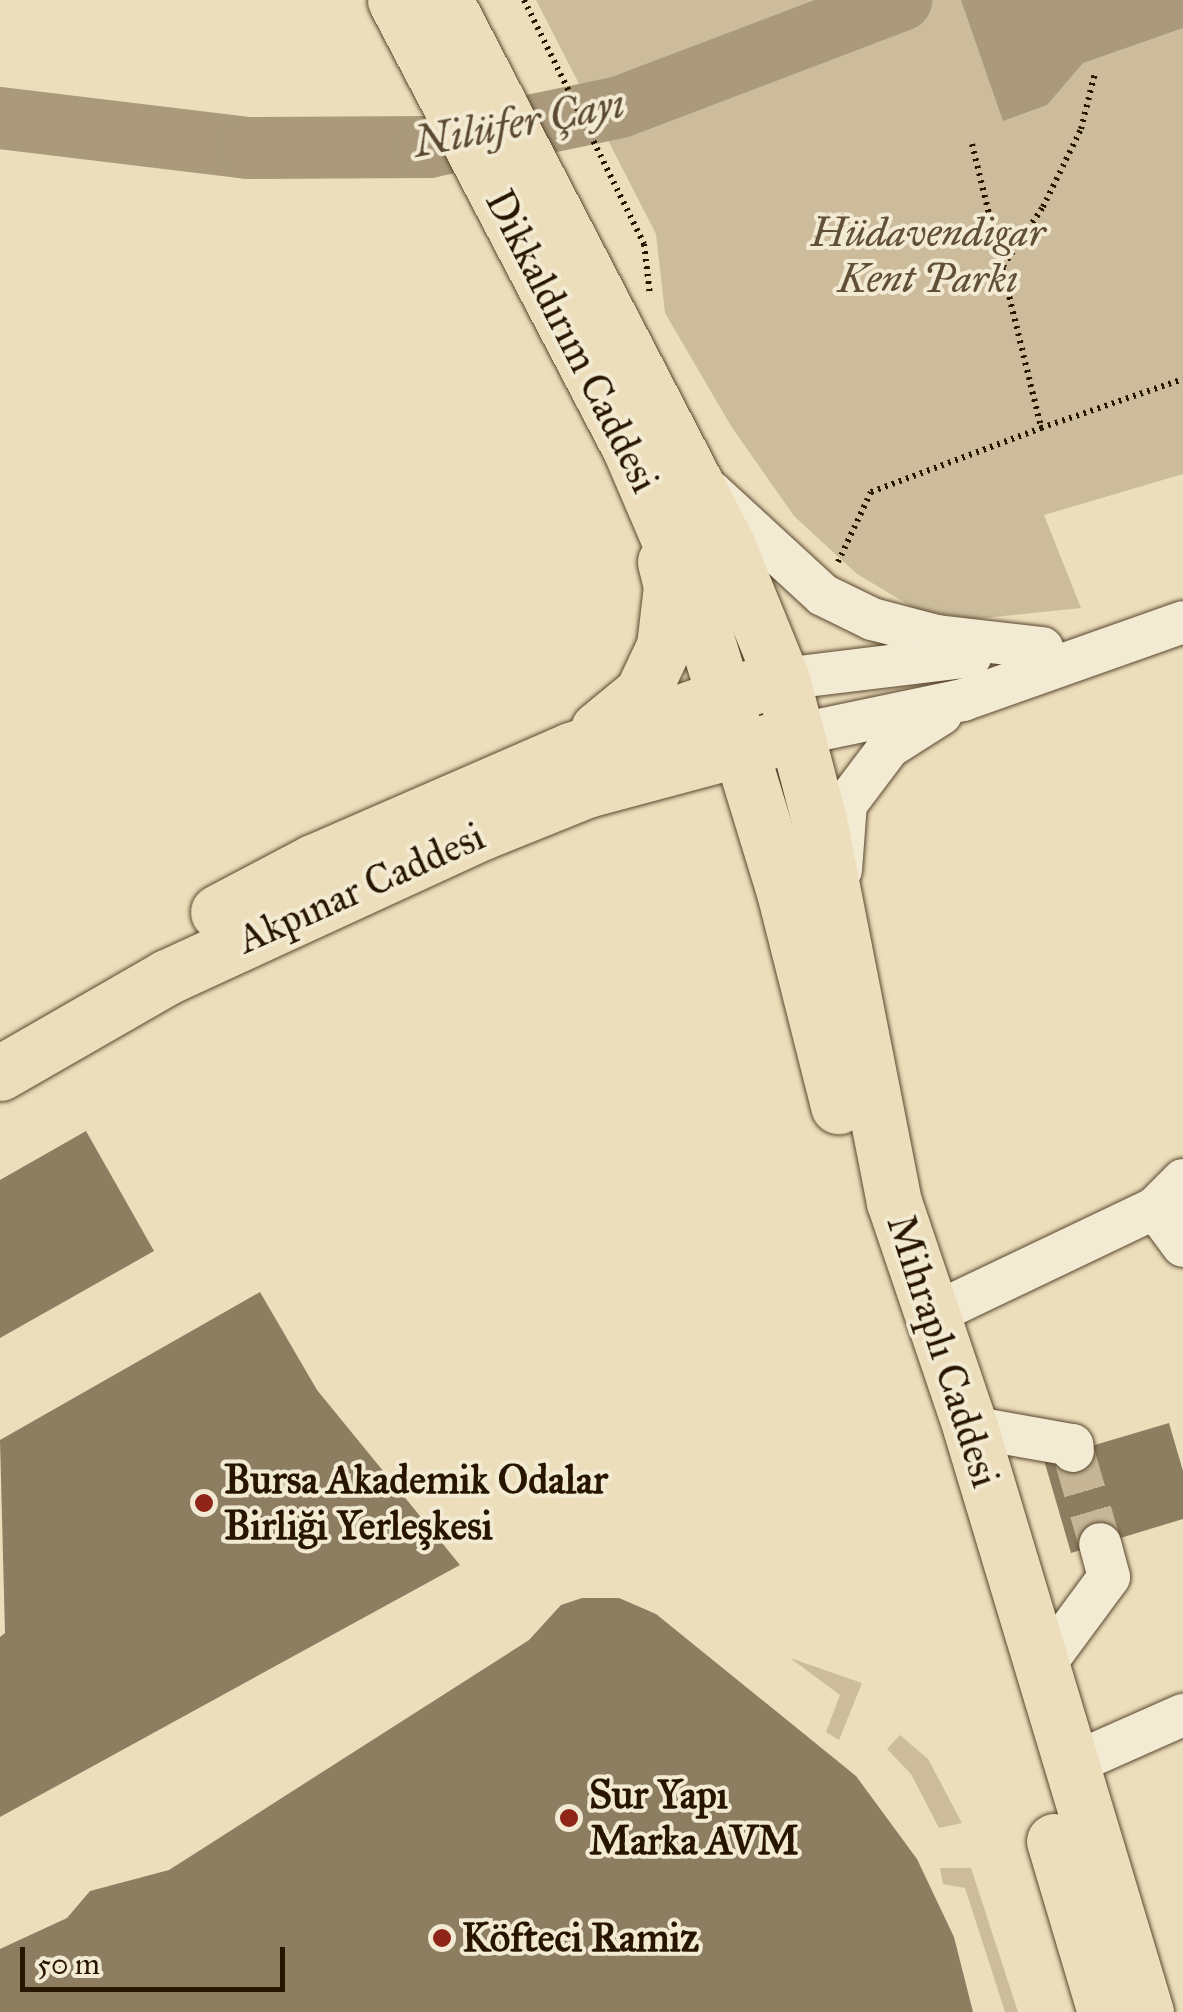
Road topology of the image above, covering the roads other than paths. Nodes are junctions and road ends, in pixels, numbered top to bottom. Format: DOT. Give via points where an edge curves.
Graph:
graph roads {
  1 [pos="426,11"];
  2 [pos="594,337"];
  3 [pos="630,449"];
  4 [pos="687,467"];
  5 [pos="1179,624"];
  6 [pos="1042,648"];
  7 [pos="782,679"];
  8 [pos="726,693"];
  9 [pos="963,700"];
  10 [pos="800,734"];
  11 [pos="741,748"];
  12 [pos="579,770"];
  13 [pos="784,892"];
  14 [pos="840,920"];
  15 [pos="0,1029"];
  16 [pos="0,1072"];
  17 [pos="1169,1194"];
  18 [pos="1183,1246"];
  19 [pos="929,1316"];
  20 [pos="970,1426"];
  21 [pos="1073,1451"];
  22 [pos="1100,1544"];
  23 [pos="1039,1672"];
  24 [pos="1183,1715"];
  25 [pos="1070,1765"];
  26 [pos="1105,2012"];
  27 [pos="1146,2012"];
  1 -- 2 [label="main road, Dikkaldırım Caddesi"];
  2 -- 3 [label="main road, Dikkaldırım Caddesi"];
  2 -- 4 [label="main road, Dikkaldırım Caddesi"];
  3 -- 8 [label="main road, Dikkaldırım Caddesi"];
  3 -- 12 [label="main road" via="671,586 664,646 642,693"];
  4 -- 6 [label="street" via="823,595 872,619 938,636"];
  4 -- 7 [label="main road, Dikkaldırım Caddesi" via="733,557"];
  5 -- 6 [label="street"];
  5 -- 9 [label="street"];
  6 -- 7 [label="street"];
  7 -- 8 [label="main road, Akpınar Caddesi"];
  7 -- 10 [label="main road, Mihraplı Caddesi"];
  8 -- 11 [label="main road, Mihraplı Caddesi"];
  8 -- 12 [label="main road, Akpınar Caddesi"];
  9 -- 10 [label="street"];
  9 -- 14 [label="street" via="890,748 846,804"];
  10 -- 11 [label="main road, Akpınar Caddesi"];
  10 -- 14 [label="main road, Mihraplı Caddesi"];
  11 -- 12 [label="main road, Akpınar Caddesi"];
  11 -- 13 [label="main road, Mihraplı Caddesi"];
  12 -- 13 [label="main road" via="687,782 718,796 750,828"];
  12 -- 15 [label="main road, Akpınar Caddesi" via="314,862"];
  12 -- 16 [label="main road, Akpınar Caddesi" via="167,978"];
  13 -- 26 [label="main road, Mihraplı Caddesi" via="849,1148"];
  14 -- 19 [label="main road, Mihraplı Caddesi" via="886,1165"];
  17 -- 18 [label="street"];
  17 -- 19 [label="street"];
  19 -- 20 [label="main road, Mihraplı Caddesi"];
  20 -- 21 [label="street" via="1072,1445"];
  20 -- 23 [label="main road, Mihraplı Caddesi"];
  22 -- 23 [label="street" via="1109,1578"];
  23 -- 25 [label="main road, Mihraplı Caddesi"];
  24 -- 25 [label="street"];
  25 -- 27 [label="main road, Mihraplı Caddesi"];
}
